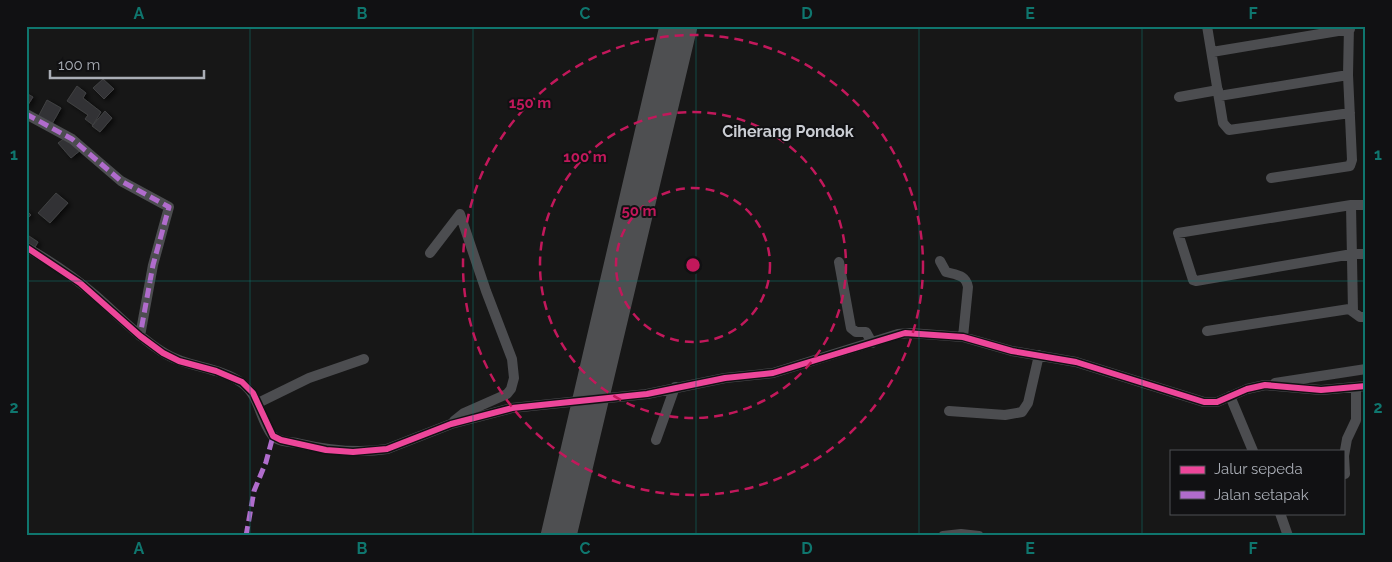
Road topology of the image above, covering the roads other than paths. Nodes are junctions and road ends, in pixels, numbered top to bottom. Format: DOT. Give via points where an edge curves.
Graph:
graph roads {
  1 [pos="669,26"];
  2 [pos="688,26"];
  3 [pos="1207,26"];
  4 [pos="1350,28"];
  5 [pos="1212,52"];
  6 [pos="1348,75"];
  7 [pos="1218,93"];
  8 [pos="1179,97"];
  9 [pos="1350,113"];
  10 [pos="26,114"];
  11 [pos="1271,178"];
  12 [pos="1350,205"];
  13 [pos="1366,205"];
  14 [pos="26,247"];
  15 [pos="430,253"];
  16 [pos="1352,254"];
  17 [pos="1366,254"];
  18 [pos="940,261"];
  19 [pos="839,262"];
  20 [pos="1353,312"];
  21 [pos="1366,317"];
  22 [pos="1207,331"];
  23 [pos="140,336"];
  24 [pos="963,337"];
  25 [pos="872,343"];
  26 [pos="1039,355"];
  27 [pos="364,359"];
  28 [pos="1366,369"];
  29 [pos="1265,385"];
  30 [pos="1361,386"];
  31 [pos="675,387"];
  32 [pos="1230,396"];
  33 [pos="258,403"];
  34 [pos="949,411"];
  35 [pos="451,424"];
  36 [pos="656,440"];
  37 [pos="1253,450"];
  38 [pos="1346,474"];
  39 [pos="1280,514"];
  40 [pos="550,536"];
  41 [pos="567,536"];
  42 [pos="943,536"];
  43 [pos="979,536"];
  44 [pos="1288,536"];
  1 -- 40 [label="highway"];
  2 -- 41 [label="highway"];
  3 -- 5 [label="street"];
  4 -- 5 [label="street"];
  4 -- 6 [label="street"];
  5 -- 7 [label="street"];
  6 -- 7 [label="street"];
  6 -- 9 [label="street"];
  7 -- 8 [label="street"];
  7 -- 9 [label="street" via="1223,123 1233,131"];
  9 -- 11 [label="street" via="1350,166"];
  10 -- 23 [label="street" via="72,139 121,181 169,207 153,265"];
  12 -- 13 [label="street"];
  12 -- 16 [label="street"];
  12 -- 16 [label="street" via="1178,233 1196,281"];
  14 -- 23 [label="street" via="80,283"];
  15 -- 35 [label="street" via="460,214 514,368 512,389 507,394 464,413"];
  16 -- 17 [label="street"];
  16 -- 20 [label="street"];
  18 -- 24 [label="street" via="946,272 967,281"];
  19 -- 25 [label="street" via="851,328 866,332"];
  20 -- 21 [label="street"];
  20 -- 22 [label="street" via="1349,309"];
  23 -- 33 [label="street" via="179,361 235,379 250,390"];
  24 -- 25 [label="street" via="905,333"];
  24 -- 26 [label="street"];
  25 -- 31 [label="street" via="773,373"];
  26 -- 32 [label="street" via="1109,370 1194,400 1210,403"];
  26 -- 34 [label="street" via="1028,402 1022,412 1005,415"];
  27 -- 33 [label="street" via="309,378"];
  28 -- 29 [label="street"];
  29 -- 30 [label="street" via="1321,390"];
  29 -- 32 [label="street"];
  30 -- 38 [label="street" via="1356,420 1347,439 1344,456"];
  31 -- 35 [label="street, bridge" via="647,394 512,408"];
  31 -- 36 [label="street"];
  32 -- 37 [label="street"];
  33 -- 35 [label="street" via="273,436 334,450 387,449"];
  39 -- 44 [label="street"];
  42 -- 43 [label="street"];
}
